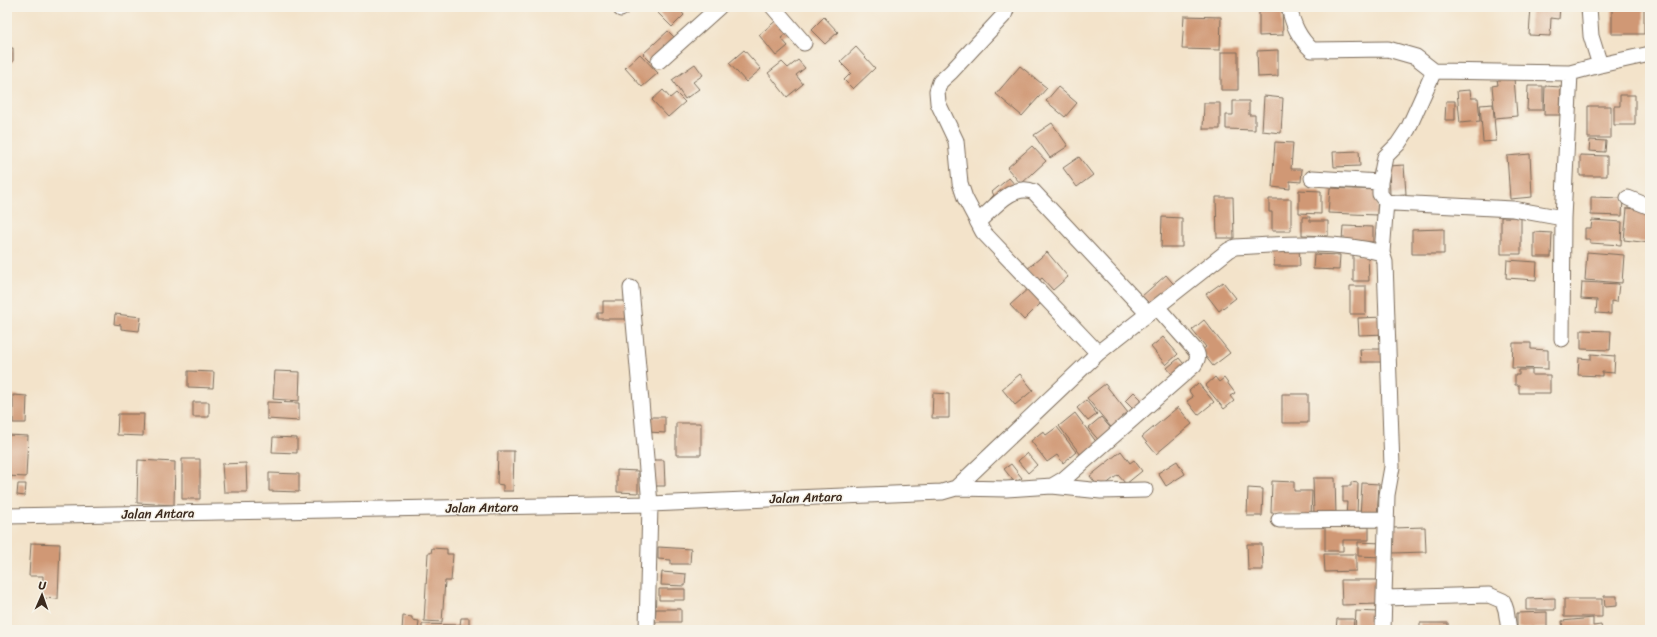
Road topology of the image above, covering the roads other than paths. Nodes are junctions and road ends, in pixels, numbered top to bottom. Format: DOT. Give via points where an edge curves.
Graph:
graph roads {
  1 [pos="719,7"];
  2 [pos="773,7"];
  3 [pos="1007,7"];
  4 [pos="1289,7"];
  5 [pos="1589,7"];
  6 [pos="804,43"];
  7 [pos="1650,54"];
  8 [pos="659,61"];
  9 [pos="1600,64"];
  10 [pos="1434,71"];
  11 [pos="1570,73"];
  12 [pos="1312,178"];
  13 [pos="1380,182"];
  14 [pos="1628,198"];
  15 [pos="1386,202"];
  16 [pos="1650,207"];
  17 [pos="1563,218"];
  18 [pos="978,222"];
  19 [pos="1382,253"];
  20 [pos="631,288"];
  21 [pos="1152,311"];
  22 [pos="1562,339"];
  23 [pos="1098,353"];
  24 [pos="1052,486"];
  25 [pos="956,488"];
  26 [pos="1145,490"];
  27 [pos="650,504"];
  28 [pos="7,516"];
  29 [pos="1386,519"];
  30 [pos="1279,520"];
  31 [pos="1384,598"];
  32 [pos="647,630"];
  33 [pos="1383,630"];
  34 [pos="1509,630"];
  1 -- 8 [label="street"];
  2 -- 6 [label="street"];
  3 -- 18 [label="street" via="1004,15 940,82 937,91 938,103 956,141 960,183"];
  4 -- 10 [label="street" via="1295,29 1312,50 1388,49 1416,57"];
  5 -- 9 [label="street" via="1591,36"];
  7 -- 9 [label="street"];
  9 -- 11 [label="street"];
  10 -- 11 [label="street"];
  10 -- 13 [label="street" via="1408,129 1385,157"];
  11 -- 17 [label="street"];
  12 -- 13 [label="street"];
  13 -- 15 [label="street" via="1380,194"];
  14 -- 16 [label="street"];
  15 -- 17 [label="street" via="1513,209"];
  15 -- 19 [label="street"];
  17 -- 22 [label="street"];
  18 -- 21 [label="street" via="1011,193 1027,188 1034,192"];
  18 -- 23 [label="street" via="983,232"];
  19 -- 21 [label="street" via="1311,243 1235,248 1229,250"];
  19 -- 29 [label="street" via="1385,262 1392,467"];
  20 -- 27 [label="street"];
  21 -- 23 [label="street"];
  21 -- 24 [label="street" via="1195,350 1198,360 1064,479"];
  23 -- 25 [label="street"];
  24 -- 25 [label="street, Jalan Antara" via="1006,489"];
  24 -- 26 [label="street, Jalan Antara" via="1101,491"];
  25 -- 27 [label="street, Jalan Antara" via="942,492"];
  27 -- 28 [label="street, Jalan Antara"];
  27 -- 32 [label="street"];
  29 -- 30 [label="street"];
  29 -- 31 [label="street"];
  31 -- 33 [label="street"];
  31 -- 34 [label="street" via="1490,595 1503,601"];
}
